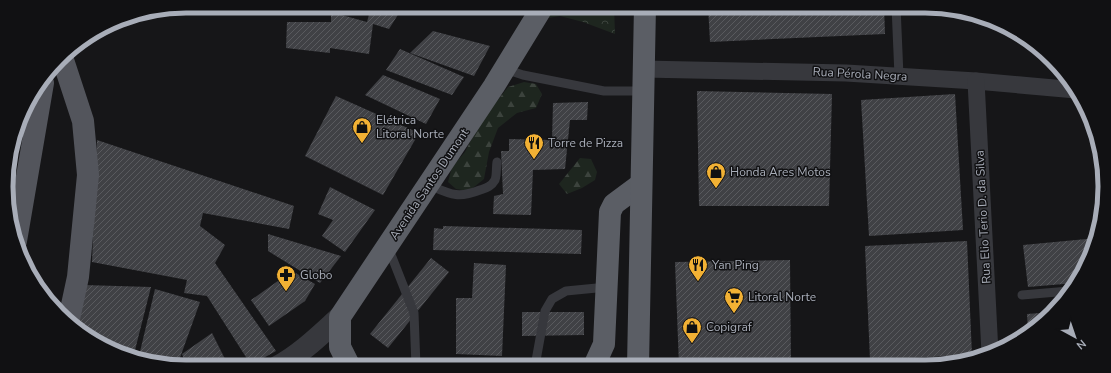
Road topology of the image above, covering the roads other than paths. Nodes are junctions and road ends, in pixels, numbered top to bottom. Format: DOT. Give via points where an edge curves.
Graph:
graph roads {
  1 [pos="539,13"];
  2 [pos="645,13"];
  3 [pos="896,13"];
  4 [pos="64,64"];
  5 [pos="643,68"];
  6 [pos="505,69"];
  7 [pos="899,76"];
  8 [pos="976,81"];
  9 [pos="1068,89"];
  10 [pos="42,90"];
  11 [pos="642,91"];
  12 [pos="497,162"];
  13 [pos="642,184"];
  14 [pos="429,185"];
  15 [pos="18,228"];
  16 [pos="388,246"];
  17 [pos="607,287"];
  18 [pos="1062,292"];
  19 [pos="1022,295"];
  20 [pos="70,315"];
  21 [pos="340,317"];
  22 [pos="990,347"];
  23 [pos="289,360"];
  24 [pos="347,360"];
  25 [pos="416,360"];
  26 [pos="536,360"];
  27 [pos="597,360"];
  28 [pos="638,360"];
  1 -- 6 [label="highway, Avenida Santos Dumont"];
  2 -- 5 [label="highway"];
  3 -- 7 [label="lane"];
  4 -- 20 [label="main road" via="83,122 88,175 78,277"];
  5 -- 7 [label="street, Rua Pérola Negra"];
  5 -- 11 [label="highway"];
  6 -- 11 [label="lane" via="523,75 604,90"];
  6 -- 14 [label="highway, Avenida Santos Dumont"];
  7 -- 8 [label="street, Rua Pérola Negra"];
  8 -- 9 [label="street, Rua Pérola Negra"];
  8 -- 22 [label="street, Rua Elio Terio D. da Silva"];
  10 -- 15 [label="main road"];
  11 -- 13 [label="highway"];
  12 -- 14 [label="lane" via="495,179 491,186 476,192 464,196 452,195"];
  13 -- 17 [label="highway" via="614,204 610,212"];
  13 -- 28 [label="highway"];
  14 -- 16 [label="highway, Avenida Santos Dumont"];
  16 -- 21 [label="highway, Avenida Santos Dumont"];
  16 -- 25 [label="lane" via="414,314"];
  17 -- 26 [label="lane" via="566,291 552,299 545,312"];
  17 -- 27 [label="highway" via="604,344"];
  18 -- 19 [label="lane"];
  21 -- 23 [label="street"];
  21 -- 24 [label="highway" via="340,346"];
}
